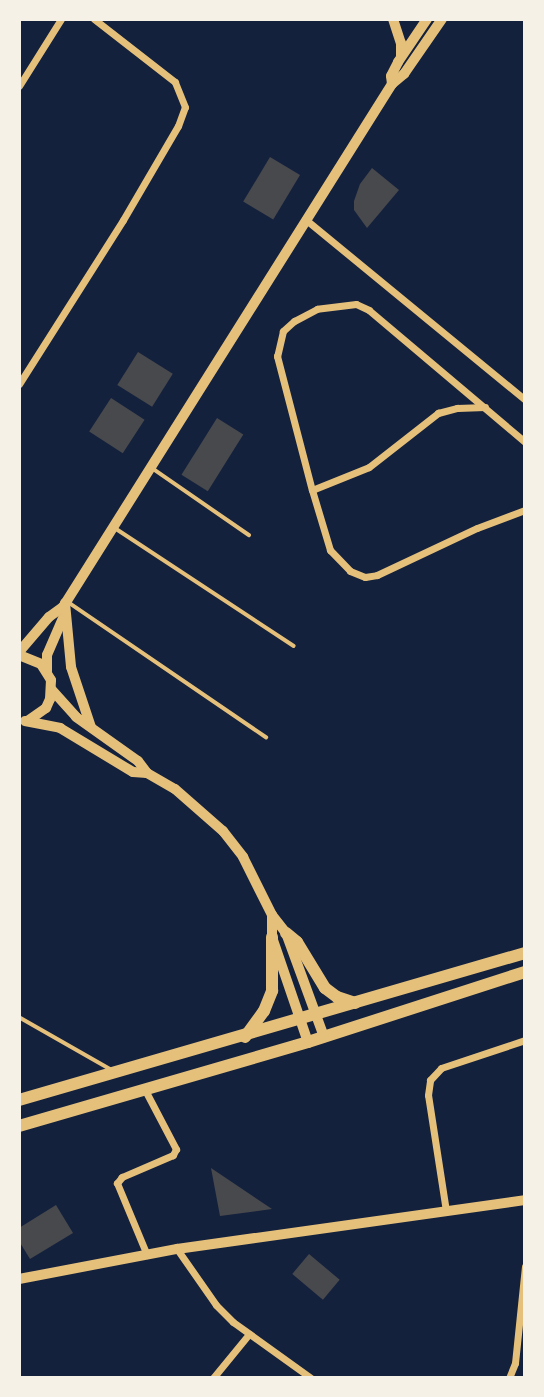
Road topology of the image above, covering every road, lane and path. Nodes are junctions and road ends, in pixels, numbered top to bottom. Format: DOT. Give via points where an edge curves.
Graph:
graph roads {
  1 [pos="61,19"];
  2 [pos="94,19"];
  3 [pos="393,19"];
  4 [pos="427,19"];
  5 [pos="442,19"];
  6 [pos="401,57"];
  7 [pos="392,84"];
  8 [pos="19,86"];
  9 [pos="305,219"];
  10 [pos="19,384"];
  11 [pos="525,400"];
  12 [pos="486,407"];
  13 [pos="525,442"];
  14 [pos="150,467"];
  15 [pos="312,490"];
  16 [pos="525,510"];
  17 [pos="113,527"];
  18 [pos="249,536"];
  19 [pos="65,604"];
  20 [pos="294,646"];
  21 [pos="19,654"];
  22 [pos="47,671"];
  23 [pos="52,690"];
  24 [pos="21,722"];
  25 [pos="91,728"];
  26 [pos="266,737"];
  27 [pos="147,772"];
  28 [pos="272,915"];
  29 [pos="286,933"];
  30 [pos="272,937"];
  31 [pos="525,953"];
  32 [pos="525,972"];
  33 [pos="359,1003"];
  34 [pos="316,1015"];
  35 [pos="19,1017"];
  36 [pos="300,1020"];
  37 [pos="244,1037"];
  38 [pos="324,1037"];
  39 [pos="525,1040"];
  40 [pos="308,1042"];
  41 [pos="114,1071"];
  42 [pos="145,1090"];
  43 [pos="19,1100"];
  44 [pos="19,1126"];
  45 [pos="525,1200"];
  46 [pos="446,1211"];
  47 [pos="177,1249"];
  48 [pos="147,1255"];
  49 [pos="525,1267"];
  50 [pos="21,1276"];
  51 [pos="248,1334"];
  52 [pos="213,1378"];
  53 [pos="311,1378"];
  54 [pos="509,1378"];
  1 -- 8 [label="street"];
  2 -- 10 [label="street" via="175,82 185,107 130,208"];
  3 -- 6 [label="street"];
  4 -- 6 [label="street"];
  5 -- 7 [label="street"];
  6 -- 7 [label="street" via="391,75"];
  7 -- 9 [label="street"];
  9 -- 11 [label="street"];
  9 -- 14 [label="street"];
  12 -- 13 [label="street"];
  12 -- 15 [label="street" via="438,412 369,467"];
  12 -- 15 [label="street" via="369,310 356,304 317,309 283,331 277,356"];
  14 -- 17 [label="street"];
  14 -- 18 [label="lane"];
  15 -- 16 [label="street" via="330,550 350,570 365,577 398,567"];
  17 -- 19 [label="street"];
  17 -- 20 [label="lane"];
  19 -- 21 [label="street"];
  19 -- 22 [label="street" via="47,655"];
  19 -- 25 [label="street" via="71,667"];
  19 -- 26 [label="lane"];
  21 -- 22 [label="street" via="33,658"];
  22 -- 23 [label="street"];
  23 -- 24 [label="street" via="46,708"];
  23 -- 25 [label="street"];
  24 -- 27 [label="street" via="60,728 133,772"];
  25 -- 27 [label="street"];
  27 -- 28 [label="street" via="183,795 223,831 243,857"];
  28 -- 29 [label="street"];
  28 -- 30 [label="street"];
  29 -- 33 [label="main road" via="297,942 325,988"];
  29 -- 34 [label="street"];
  30 -- 36 [label="street"];
  30 -- 37 [label="main road" via="272,991 259,1021"];
  31 -- 33 [label="main road"];
  32 -- 38 [label="main road"];
  33 -- 34 [label="main road"];
  34 -- 36 [label="main road"];
  34 -- 38 [label="street"];
  35 -- 41 [label="lane"];
  36 -- 37 [label="main road"];
  36 -- 40 [label="street"];
  37 -- 41 [label="main road"];
  38 -- 40 [label="main road"];
  39 -- 46 [label="street" via="442,1068 430,1080 428,1095"];
  40 -- 42 [label="main road"];
  41 -- 43 [label="main road"];
  42 -- 44 [label="main road"];
  42 -- 48 [label="street" via="176,1149 173,1155 118,1181"];
  45 -- 46 [label="street"];
  46 -- 47 [label="street"];
  47 -- 48 [label="street"];
  47 -- 51 [label="street" via="216,1305"];
  48 -- 50 [label="street"];
  49 -- 54 [label="street" via="515,1363"];
  51 -- 52 [label="street"];
  51 -- 53 [label="street"];
}
